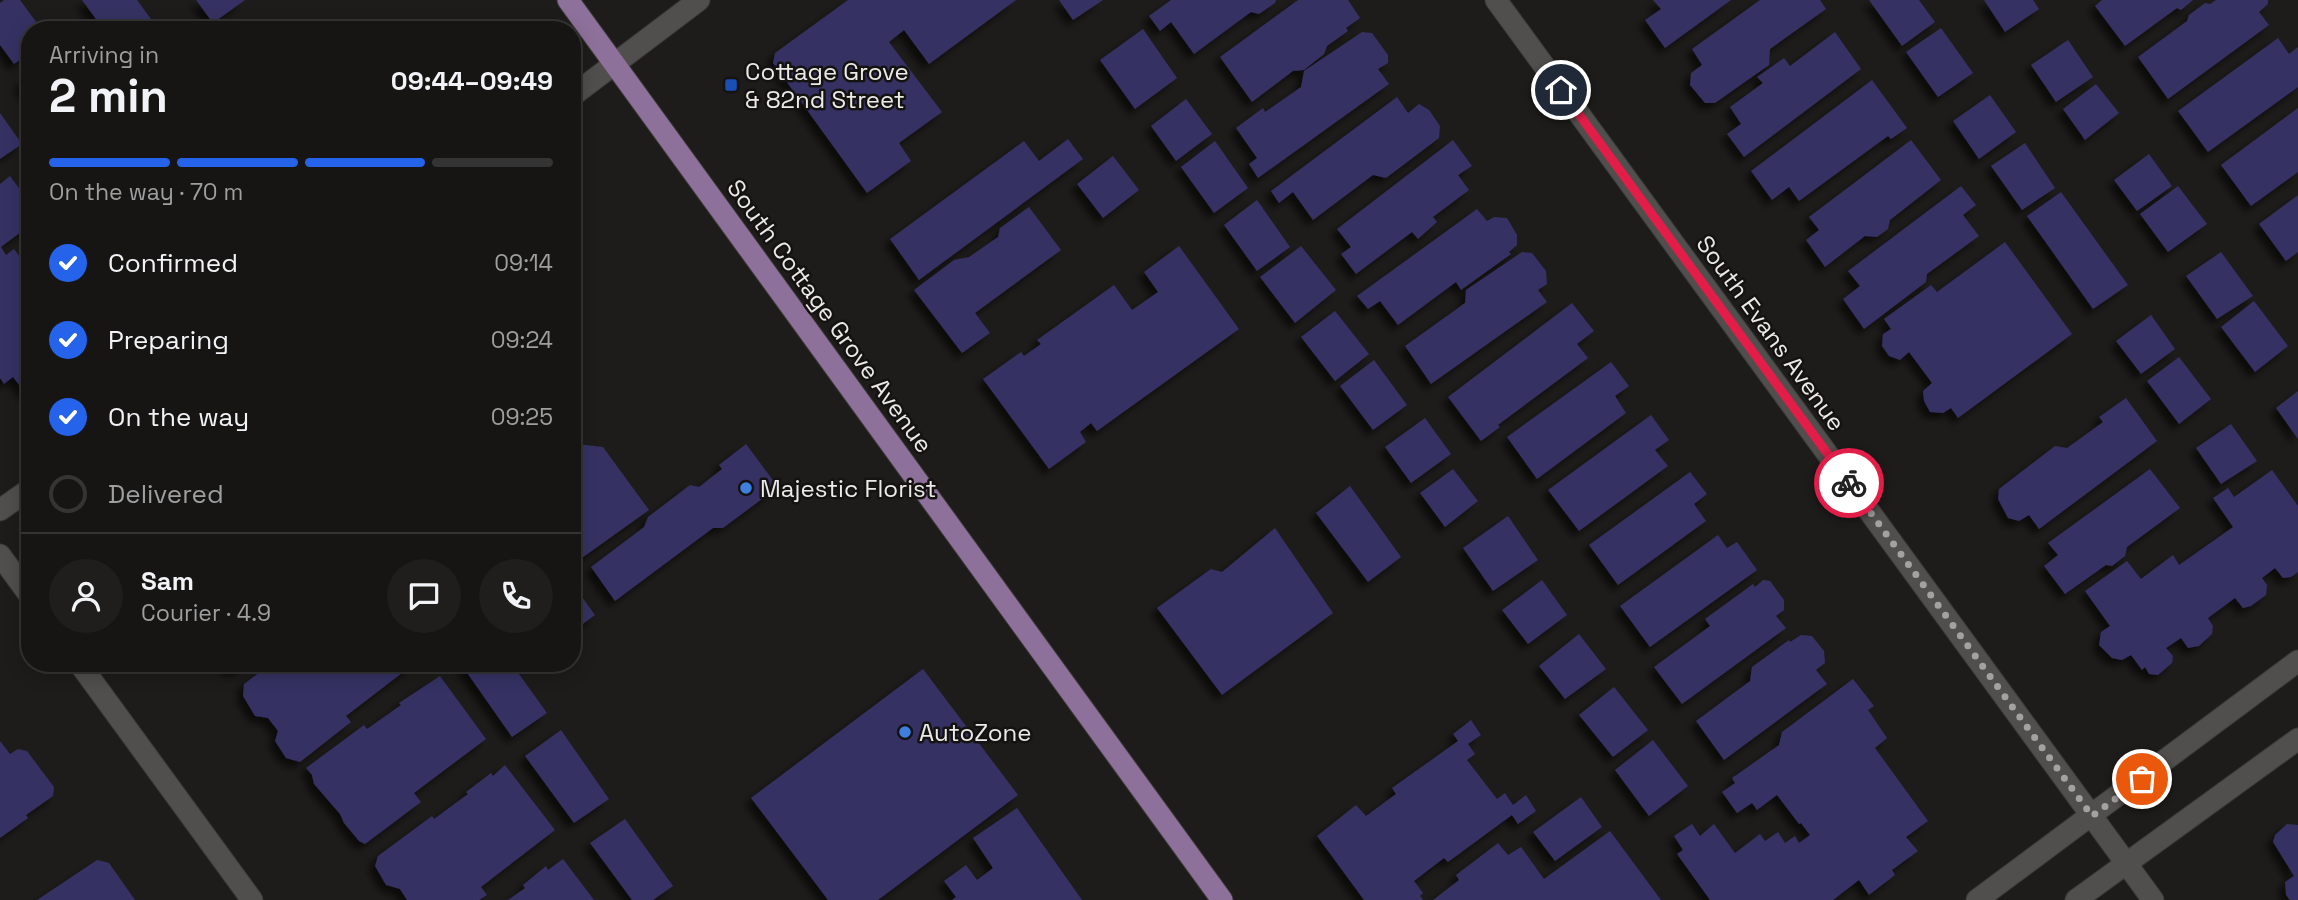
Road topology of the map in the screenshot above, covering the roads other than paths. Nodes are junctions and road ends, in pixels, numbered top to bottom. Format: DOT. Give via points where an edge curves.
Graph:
graph roads {
  1 [pos="568,0"];
  2 [pos="699,0"];
  3 [pos="1496,0"];
  4 [pos="615,64"];
  5 [pos="581,89"];
  6 [pos="21,495"];
  7 [pos="0,510"];
  8 [pos="0,555"];
  9 [pos="21,584"];
  10 [pos="2298,661"];
  11 [pos="86,672"];
  12 [pos="2298,739"];
  13 [pos="2092,816"];
  14 [pos="2126,863"];
  15 [pos="252,900"];
  16 [pos="1222,900"];
  17 [pos="1977,900"];
  18 [pos="2076,900"];
  19 [pos="2153,900"];
  1 -- 4 [label="main road, South Cottage Grove Avenue"];
  2 -- 4 [label="street"];
  3 -- 13 [label="street, South Evans Avenue"];
  4 -- 5 [label="street"];
  4 -- 16 [label="main road, South Cottage Grove Avenue"];
  6 -- 7 [label="street"];
  8 -- 9 [label="street"];
  10 -- 13 [label="street"];
  11 -- 15 [label="street"];
  12 -- 14 [label="street"];
  13 -- 14 [label="street, South Evans Avenue"];
  13 -- 17 [label="street"];
  14 -- 18 [label="street"];
  14 -- 19 [label="street, South Evans Avenue"];
}
